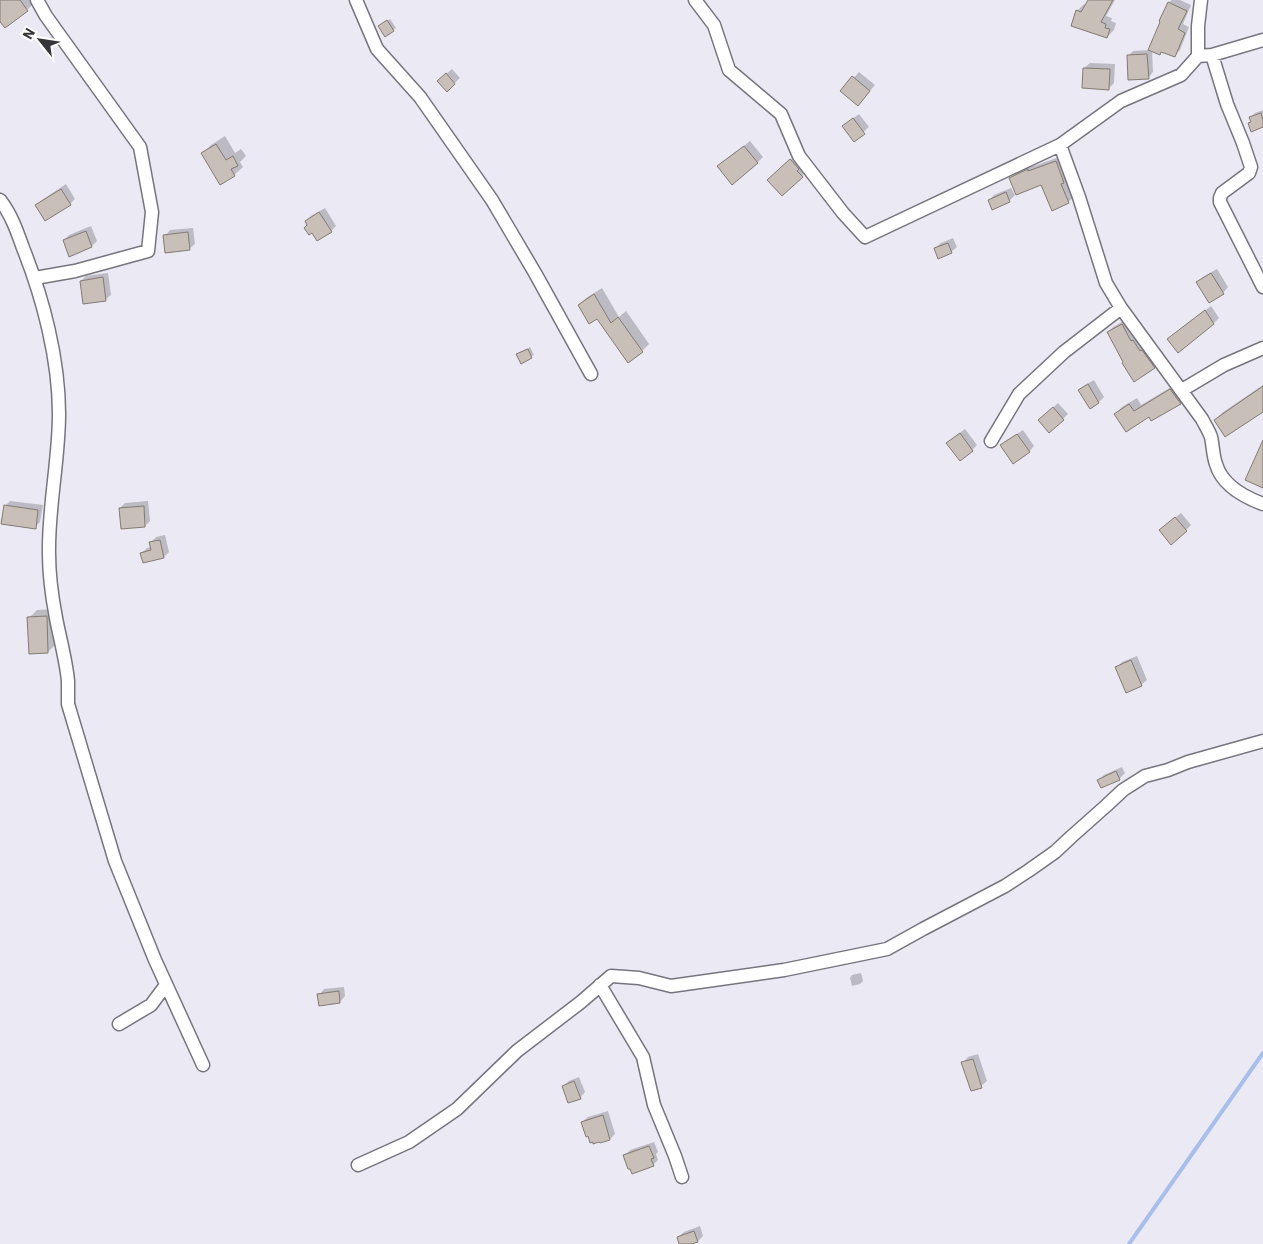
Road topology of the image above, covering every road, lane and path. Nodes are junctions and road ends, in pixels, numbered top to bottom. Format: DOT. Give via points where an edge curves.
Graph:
graph roads {
  1 [pos="37,0"];
  2 [pos="356,0"];
  3 [pos="695,0"];
  4 [pos="1201,0"];
  5 [pos="1263,40"];
  6 [pos="1212,55"];
  7 [pos="1198,56"];
  8 [pos="1060,145"];
  9 [pos="0,200"];
  10 [pos="35,278"];
  11 [pos="1263,287"];
  12 [pos="1121,308"];
  13 [pos="1263,348"];
  14 [pos="591,374"];
  15 [pos="1182,390"];
  16 [pos="992,441"];
  17 [pos="1263,504"];
  18 [pos="1263,741"];
  19 [pos="166,985"];
  20 [pos="600,985"];
  21 [pos="119,1024"];
  22 [pos="203,1066"];
  23 [pos="358,1165"];
  24 [pos="682,1177"];
  1 -- 10 [label="street" via="140,147 152,212 148,250 75,271"];
  2 -- 14 [label="street" via="377,48 420,97 492,200"];
  3 -- 8 [label="street" via="714,25 729,70 781,114 798,156 865,237"];
  4 -- 7 [label="street"];
  5 -- 6 [label="street"];
  6 -- 7 [label="street"];
  6 -- 11 [label="street" via="1251,167 1249,173 1222,193 1220,202"];
  7 -- 8 [label="street" via="1181,75 1121,101"];
  8 -- 12 [label="street" via="1106,283"];
  9 -- 10 [label="street" via="15,226"];
  10 -- 19 [label="street" via="56,364 59,413 48,554 55,615 68,682 68,704 115,861"];
  12 -- 15 [label="street"];
  12 -- 16 [label="street" via="1064,352 1019,394"];
  13 -- 15 [label="street" via="1224,365"];
  15 -- 17 [label="street" via="1210,435 1216,466 1222,477 1230,486"];
  18 -- 20 [label="street" via="1145,776 1123,790 1055,852 1028,871 887,949 784,970 671,986 639,978 611,976"];
  19 -- 21 [label="street" via="151,1005"];
  19 -- 22 [label="street"];
  20 -- 23 [label="street" via="517,1051 457,1109 409,1142"];
  20 -- 24 [label="street" via="643,1057 654,1105"];
}
